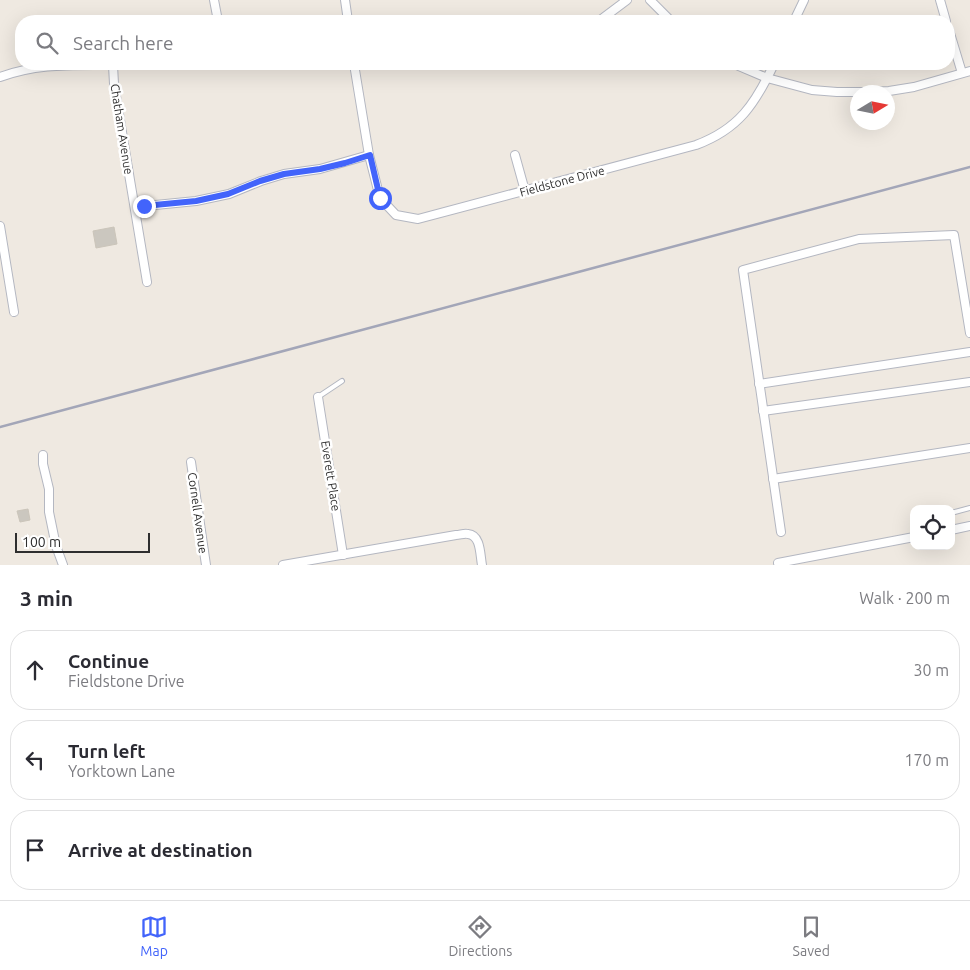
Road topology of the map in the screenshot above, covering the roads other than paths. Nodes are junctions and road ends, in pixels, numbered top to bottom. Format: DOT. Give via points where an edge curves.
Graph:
graph roads {
  1 [pos="214,0"];
  2 [pos="345,0"];
  3 [pos="627,0"];
  4 [pos="650,0"];
  5 [pos="804,0"];
  6 [pos="940,0"];
  7 [pos="217,15"];
  8 [pos="347,15"];
  9 [pos="607,15"];
  10 [pos="666,15"];
  11 [pos="797,15"];
  12 [pos="944,15"];
  13 [pos="955,45"];
  14 [pos="22,70"];
  15 [pos="113,70"];
  16 [pos="355,70"];
  17 [pos="748,70"];
  18 [pos="771,70"];
  19 [pos="966,72"];
  20 [pos="0,77"];
  21 [pos="767,78"];
  22 [pos="895,90"];
  23 [pos="850,92"];
  24 [pos="370,155"];
  25 [pos="515,155"];
  26 [pos="525,191"];
  27 [pos="135,208"];
  28 [pos="0,226"];
  29 [pos="147,282"];
  30 [pos="14,312"];
  31 [pos="970,333"];
  32 [pos="970,352"];
  33 [pos="342,381"];
  34 [pos="970,382"];
  35 [pos="759,384"];
  36 [pos="318,398"];
  37 [pos="763,411"];
  38 [pos="970,448"];
  39 [pos="43,455"];
  40 [pos="191,462"];
  41 [pos="773,478"];
  42 [pos="970,508"];
  43 [pos="955,512"];
  44 [pos="970,526"];
  45 [pos="955,529"];
  46 [pos="781,532"];
  47 [pos="910,538"];
  48 [pos="343,555"];
  49 [pos="778,563"];
  50 [pos="63,565"];
  51 [pos="206,565"];
  52 [pos="283,565"];
  53 [pos="482,565"];
  1 -- 7 [label="street"];
  2 -- 8 [label="street"];
  3 -- 9 [label="street"];
  4 -- 10 [label="street"];
  5 -- 11 [label="street"];
  6 -- 12 [label="street"];
  13 -- 19 [label="street"];
  14 -- 20 [label="street"];
  15 -- 27 [label="street, Chatham Avenue"];
  16 -- 24 [label="street, Fieldstone Drive"];
  17 -- 21 [label="street"];
  18 -- 21 [label="street, Fieldstone Drive"];
  19 -- 22 [label="street"];
  21 -- 23 [label="street" via="812,90"];
  21 -- 26 [label="street, Fieldstone Drive" via="746,112 730,128 708,141"];
  24 -- 26 [label="street, Fieldstone Drive" via="380,198 396,215 418,220"];
  24 -- 27 [label="street" via="320,169 284,174 228,194"];
  25 -- 26 [label="street"];
  27 -- 29 [label="street, Chatham Avenue"];
  28 -- 30 [label="street"];
  31 -- 35 [label="street" via="954,235 859,238 743,270"];
  32 -- 35 [label="street"];
  33 -- 36 [label="lane"];
  34 -- 37 [label="street"];
  35 -- 37 [label="street"];
  36 -- 48 [label="street, Everett Place"];
  37 -- 41 [label="street"];
  38 -- 41 [label="street"];
  39 -- 50 [label="street" via="49,512"];
  40 -- 51 [label="street, Cornell Avenue"];
  41 -- 46 [label="street"];
  42 -- 43 [label="lane"];
  44 -- 45 [label="street"];
  47 -- 49 [label="street"];
  48 -- 52 [label="street"];
  48 -- 53 [label="street" via="469,534 477,539"];
}
